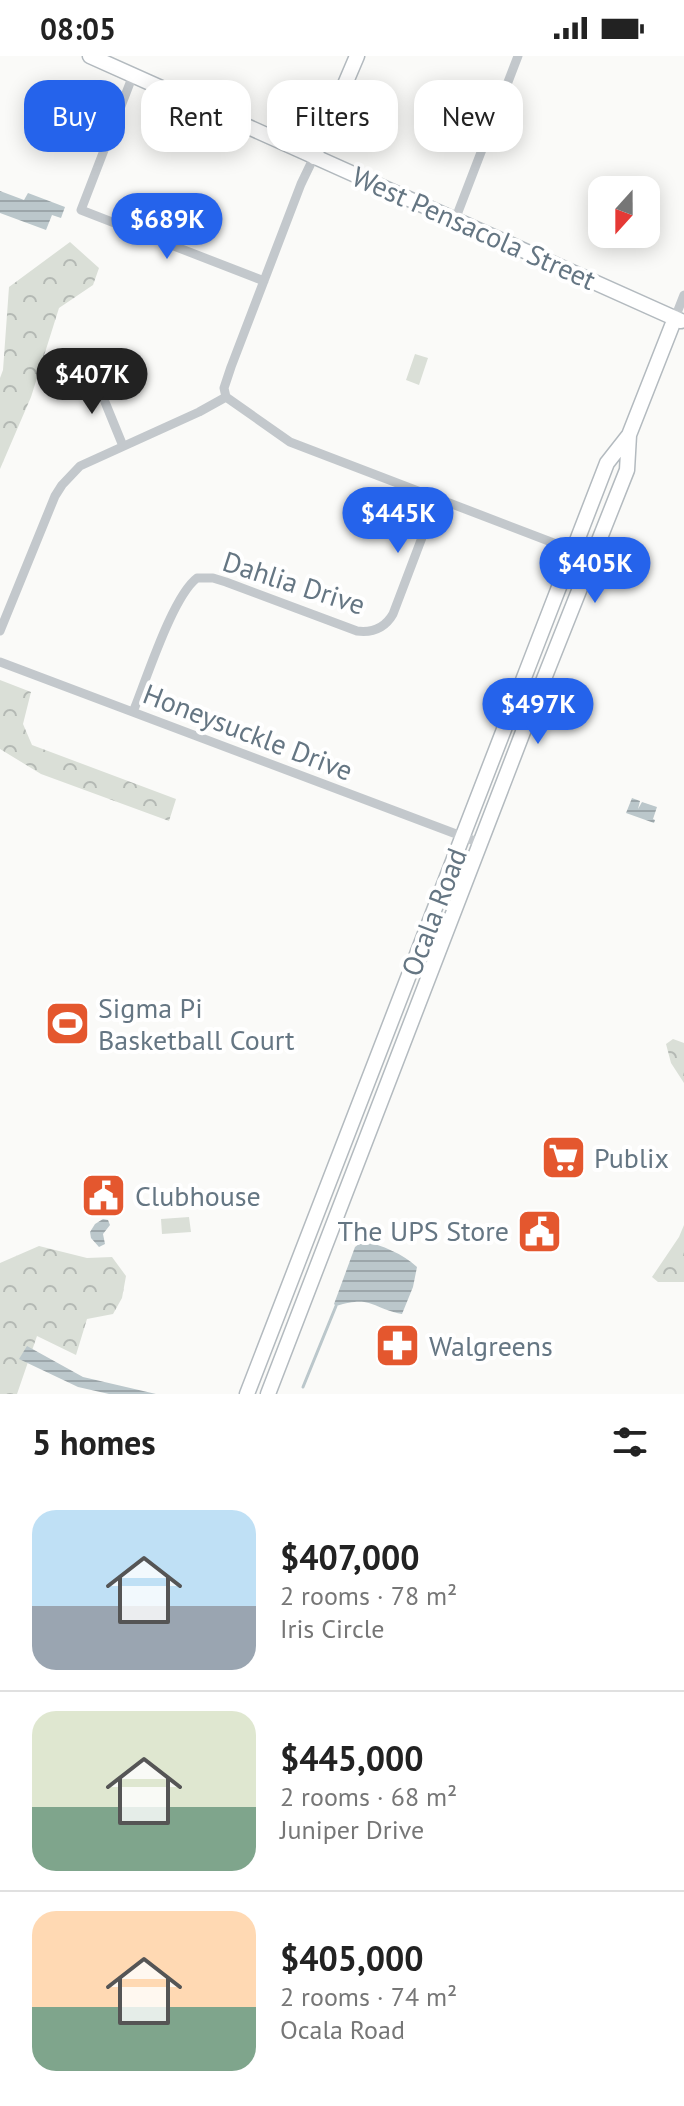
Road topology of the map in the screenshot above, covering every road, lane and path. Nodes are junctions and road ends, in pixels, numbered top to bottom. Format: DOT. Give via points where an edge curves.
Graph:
graph roads {
  1 [pos="90,56"];
  2 [pos="357,56"];
  3 [pos="518,56"];
  4 [pos="133,75"];
  5 [pos="314,157"];
  6 [pos="455,220"];
  7 [pos="264,281"];
  8 [pos="684,295"];
  9 [pos="680,320"];
  10 [pos="97,374"];
  11 [pos="226,397"];
  12 [pos="629,435"];
  13 [pos="123,446"];
  14 [pos="437,498"];
  15 [pos="575,551"];
  16 [pos="593,558"];
  17 [pos="0,631"];
  18 [pos="0,662"];
  19 [pos="133,712"];
  20 [pos="463,836"];
  21 [pos="480,843"];
  22 [pos="247,1394"];
  23 [pos="268,1394"];
  1 -- 4 [label="main road, West Pensacola Street"];
  2 -- 5 [label="main road"];
  3 -- 6 [label="street"];
  4 -- 5 [label="main road, West Pensacola Street"];
  4 -- 7 [label="street" via="81,210"];
  5 -- 6 [label="main road, West Pensacola Street"];
  5 -- 7 [label="street"];
  6 -- 9 [label="main road, West Pensacola Street"];
  7 -- 11 [label="street" via="224,388"];
  8 -- 9 [label="street"];
  9 -- 12 [label="main road, Ocala Road"];
  10 -- 13 [label="street"];
  11 -- 13 [label="street"];
  11 -- 14 [label="street" via="290,442"];
  12 -- 15 [label="main road, Ocala Road" via="607,463"];
  12 -- 16 [label="main road, Ocala Road" via="627,470"];
  13 -- 17 [label="street" via="80,466 62,485"];
  14 -- 15 [label="street"];
  14 -- 19 [label="street, Dahlia Drive" via="388,622 368,632 357,631 226,582 197,578 174,611"];
  15 -- 16 [label="street"];
  15 -- 20 [label="main road, Ocala Road"];
  16 -- 21 [label="main road, Ocala Road"];
  18 -- 19 [label="street, Honeysuckle Drive"];
  19 -- 20 [label="street, Honeysuckle Drive"];
  20 -- 21 [label="street, Honeysuckle Drive"];
  20 -- 22 [label="main road, Ocala Road"];
  21 -- 23 [label="main road, Ocala Road"];
}
